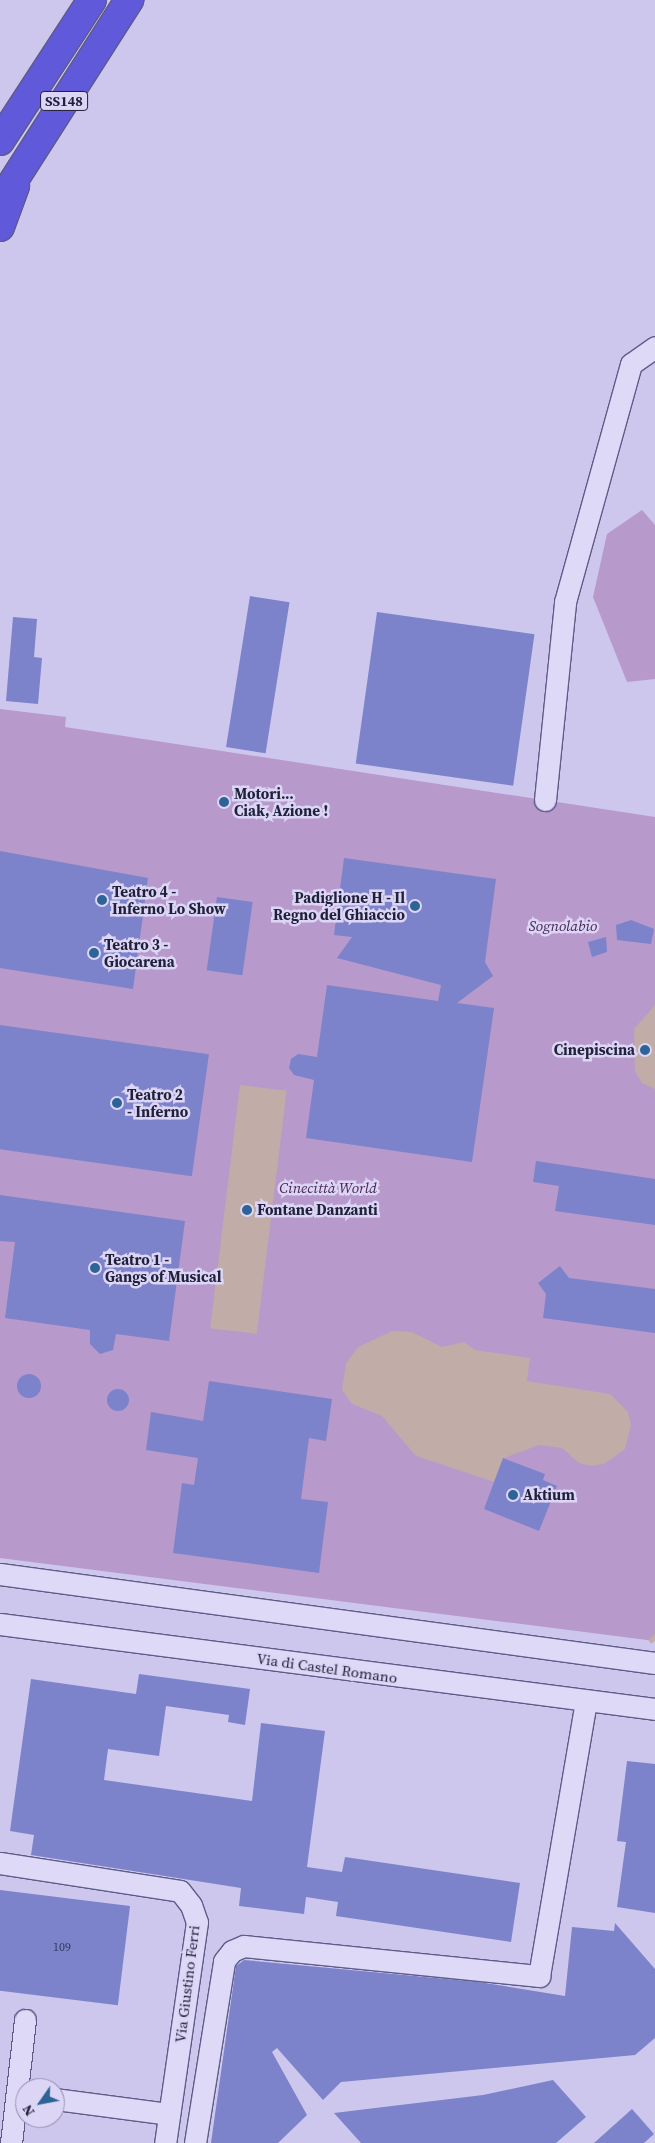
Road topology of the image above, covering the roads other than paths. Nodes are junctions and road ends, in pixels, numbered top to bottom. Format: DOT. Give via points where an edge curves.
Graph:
graph roads {
  1 [pos="80,0"];
  2 [pos="92,0"];
  3 [pos="129,0"];
  4 [pos="71,32"];
  5 [pos="0,141"];
  6 [pos="20,171"];
  7 [pos="0,202"];
  8 [pos="0,227"];
  9 [pos="655,346"];
  10 [pos="545,800"];
  11 [pos="0,1574"];
  12 [pos="0,1624"];
  13 [pos="655,1663"];
  14 [pos="586,1700"];
  15 [pos="655,1709"];
  16 [pos="0,1863"];
  17 [pos="25,2020"];
  18 [pos="14,2093"];
  19 [pos="65,2100"];
  20 [pos="170,2114"];
  21 [pos="11,2143"];
  22 [pos="165,2143"];
  23 [pos="195,2143"];
  1 -- 4 [label="street"];
  2 -- 4 [label="highway, SS148"];
  3 -- 6 [label="highway, SS148"];
  4 -- 5 [label="highway, SS148"];
  6 -- 7 [label="highway, SS148"];
  6 -- 8 [label="highway"];
  9 -- 10 [label="street" via="631,364 566,602"];
  11 -- 13 [label="street"];
  12 -- 14 [label="street, Via di Castel Romano"];
  14 -- 15 [label="street, Via di Castel Romano"];
  14 -- 23 [label="street" via="539,1976 244,1946 232,1951 224,1961"];
  16 -- 20 [label="street, Via Giustino Ferri" via="180,1891 191,1905 197,1922"];
  17 -- 18 [label="street"];
  18 -- 21 [label="street"];
  19 -- 20 [label="street"];
  20 -- 22 [label="street, Via Giustino Ferri"];
}
